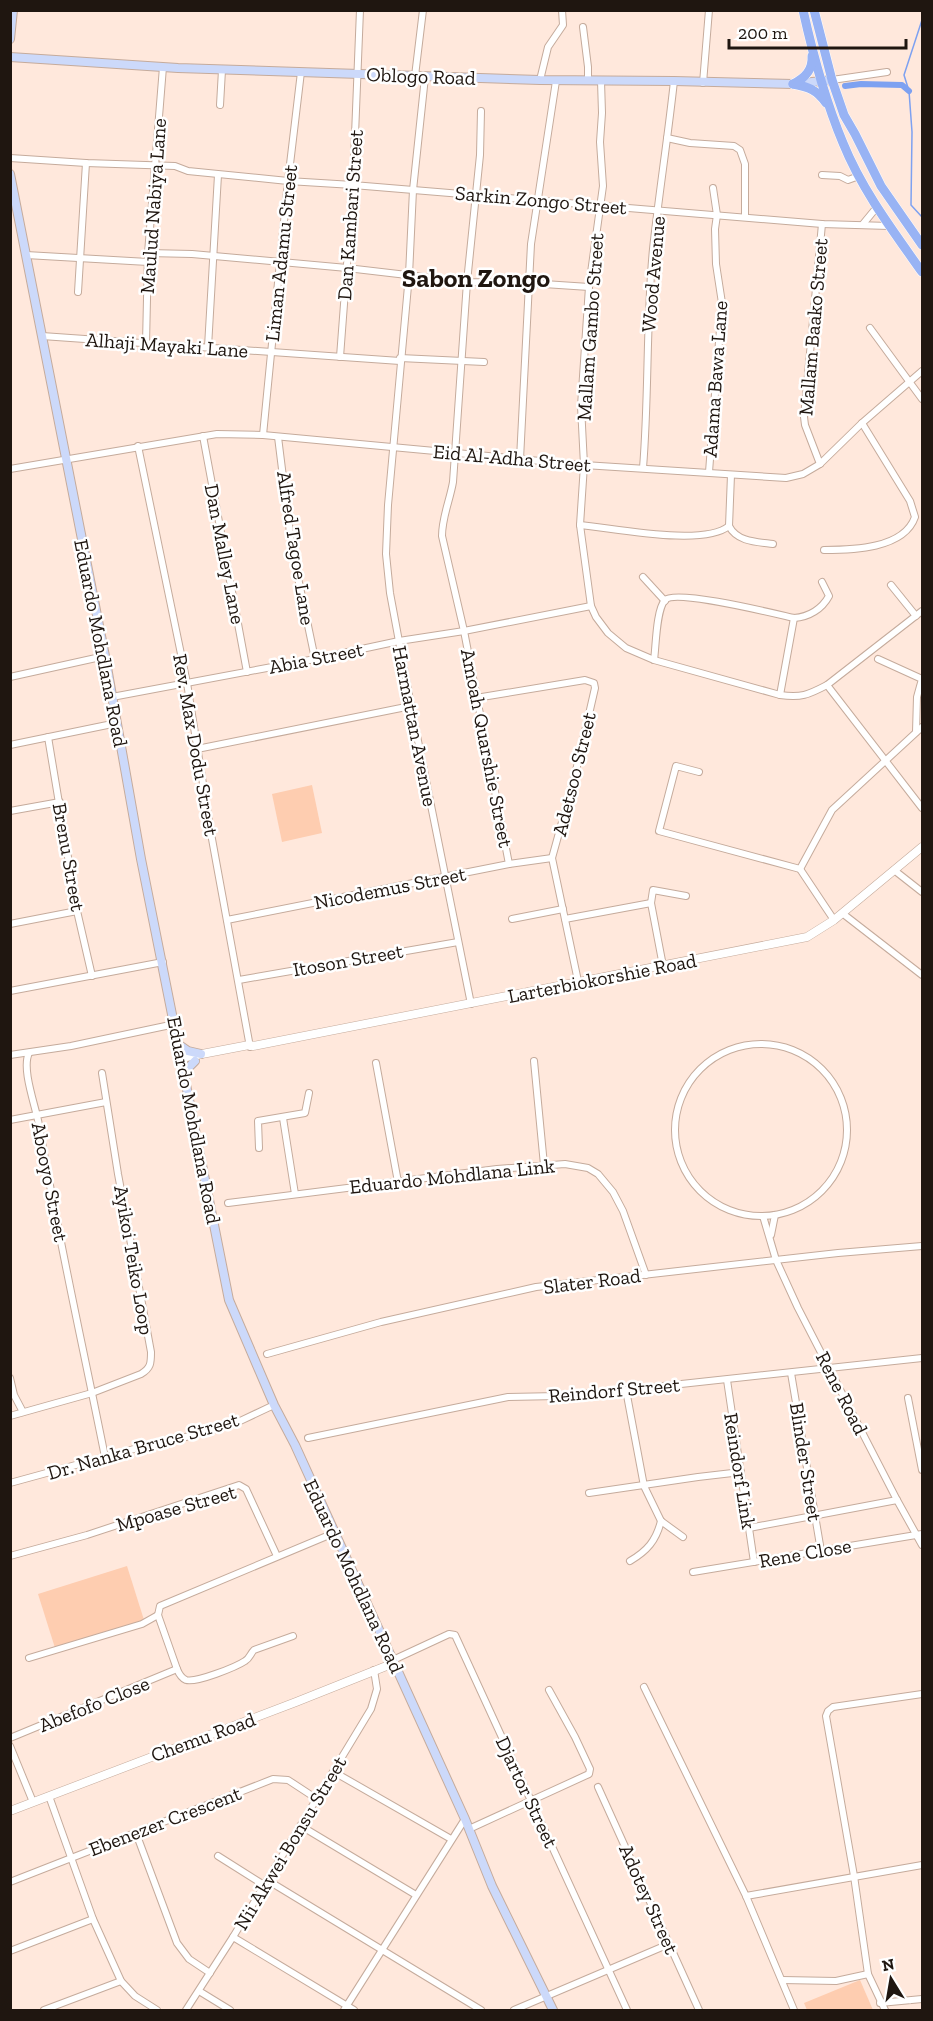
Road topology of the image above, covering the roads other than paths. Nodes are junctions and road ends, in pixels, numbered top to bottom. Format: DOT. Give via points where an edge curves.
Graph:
graph roads {
  1 [pos="13,10"];
  2 [pos="360,10"];
  3 [pos="423,10"];
  4 [pos="562,10"];
  5 [pos="709,10"];
  6 [pos="803,10"];
  7 [pos="814,10"];
  8 [pos="583,27"];
  9 [pos="10,39"];
  10 [pos="812,53"];
  11 [pos="10,57"];
  12 [pos="163,67"];
  13 [pos="222,70"];
  14 [pos="301,72"];
  15 [pos="887,72"];
  16 [pos="358,73"];
  17 [pos="415,76"];
  18 [pos="425,77"];
  19 [pos="540,80"];
  20 [pos="832,80"];
  21 [pos="556,81"];
  22 [pos="588,81"];
  23 [pos="602,81"];
  24 [pos="674,81"];
  25 [pos="821,81"];
  26 [pos="703,82"];
  27 [pos="793,84"];
  28 [pos="220,105"];
  29 [pos="829,106"];
  30 [pos="481,111"];
  31 [pos="855,134"];
  32 [pos="667,138"];
  33 [pos="10,158"];
  34 [pos="86,163"];
  35 [pos="155,166"];
  36 [pos="10,174"];
  37 [pos="219,175"];
  38 [pos="822,175"];
  39 [pos="859,176"];
  40 [pos="288,181"];
  41 [pos="353,185"];
  42 [pos="713,188"];
  43 [pos="12,189"];
  44 [pos="412,190"];
  45 [pos="475,195"];
  46 [pos="537,200"];
  47 [pos="599,205"];
  48 [pos="877,207"];
  49 [pos="659,210"];
  50 [pos="717,215"];
  51 [pos="745,217"];
  52 [pos="822,224"];
  53 [pos="863,224"];
  54 [pos="889,226"];
  55 [pos="922,245"];
  56 [pos="148,253"];
  57 [pos="26,255"];
  58 [pos="213,256"];
  59 [pos="80,257"];
  60 [pos="148,262"];
  61 [pos="280,263"];
  62 [pos="347,268"];
  63 [pos="922,272"];
  64 [pos="409,275"];
  65 [pos="467,282"];
  66 [pos="528,283"];
  67 [pos="589,288"];
  68 [pos="78,292"];
  69 [pos="870,328"];
  70 [pos="42,336"];
  71 [pos="146,345"];
  72 [pos="208,347"];
  73 [pos="271,351"];
  74 [pos="340,357"];
  75 [pos="400,359"];
  76 [pos="462,362"];
  77 [pos="484,362"];
  78 [pos="922,371"];
  79 [pos="910,381"];
  80 [pos="922,399"];
  81 [pos="862,423"];
  82 [pos="264,435"];
  83 [pos="202,436"];
  84 [pos="278,437"];
  85 [pos="138,446"];
  86 [pos="394,447"];
  87 [pos="454,454"];
  88 [pos="65,458"];
  89 [pos="520,459"];
  90 [pos="820,464"];
  91 [pos="584,465"];
  92 [pos="643,468"];
  93 [pos="10,469"];
  94 [pos="709,472"];
  95 [pos="731,475"];
  96 [pos="580,525"];
  97 [pos="729,526"];
  98 [pos="773,544"];
  99 [pos="824,550"];
  100 [pos="643,577"];
  101 [pos="822,582"];
  102 [pos="891,585"];
  103 [pos="665,601"];
  104 [pos="591,606"];
  105 [pos="922,611"];
  106 [pos="916,616"];
  107 [pos="794,618"];
  108 [pos="464,631"];
  109 [pos="399,641"];
  110 [pos="105,656"];
  111 [pos="315,659"];
  112 [pos="878,659"];
  113 [pos="654,660"];
  114 [pos="247,672"];
  115 [pos="10,677"];
  116 [pos="187,683"];
  117 [pos="827,685"];
  118 [pos="780,695"];
  119 [pos="112,697"];
  120 [pos="476,698"];
  121 [pos="411,706"];
  122 [pos="117,723"];
  123 [pos="922,727"];
  124 [pos="916,732"];
  125 [pos="48,737"];
  126 [pos="10,745"];
  127 [pos="197,748"];
  128 [pos="885,760"];
  129 [pos="699,772"];
  130 [pos="60,802"];
  131 [pos="922,808"];
  132 [pos="10,811"];
  133 [pos="922,847"];
  134 [pos="552,858"];
  135 [pos="509,864"];
  136 [pos="800,869"];
  137 [pos="894,870"];
  138 [pos="446,878"];
  139 [pos="922,892"];
  140 [pos="686,896"];
  141 [pos="651,903"];
  142 [pos="563,909"];
  143 [pos="77,911"];
  144 [pos="842,914"];
  145 [pos="512,919"];
  146 [pos="565,919"];
  147 [pos="227,920"];
  148 [pos="834,920"];
  149 [pos="10,924"];
  150 [pos="458,942"];
  151 [pos="163,962"];
  152 [pos="663,966"];
  153 [pos="922,975"];
  154 [pos="92,976"];
  155 [pos="239,980"];
  156 [pos="578,981"];
  157 [pos="10,992"];
  158 [pos="471,1004"];
  159 [pos="175,1024"];
  160 [pos="178,1044"];
  161 [pos="251,1046"];
  162 [pos="29,1053"];
  163 [pos="10,1055"];
  164 [pos="198,1057"];
  165 [pos="534,1061"];
  166 [pos="376,1063"];
  167 [pos="182,1064"];
  168 [pos="102,1073"];
  169 [pos="309,1093"];
  170 [pos="106,1102"];
  171 [pos="37,1114"];
  172 [pos="283,1118"];
  173 [pos="10,1120"];
  174 [pos="259,1148"];
  175 [pos="544,1165"];
  176 [pos="398,1182"];
  177 [pos="295,1194"];
  178 [pos="228,1203"];
  179 [pos="775,1215"];
  180 [pos="764,1216"];
  181 [pos="771,1236"];
  182 [pos="922,1246"];
  183 [pos="776,1260"];
  184 [pos="646,1275"];
  185 [pos="267,1354"];
  186 [pos="922,1358"];
  187 [pos="831,1369"];
  188 [pos="791,1373"];
  189 [pos="10,1378"];
  190 [pos="727,1380"];
  191 [pos="626,1390"];
  192 [pos="92,1393"];
  193 [pos="908,1398"];
  194 [pos="274,1405"];
  195 [pos="23,1412"];
  196 [pos="10,1416"];
  197 [pos="308,1438"];
  198 [pos="105,1458"];
  199 [pos="922,1470"];
  200 [pos="741,1472"];
  201 [pos="10,1483"];
  202 [pos="644,1486"];
  203 [pos="589,1493"];
  204 [pos="897,1500"];
  205 [pos="814,1516"];
  206 [pos="661,1521"];
  207 [pos="749,1528"];
  208 [pos="333,1533"];
  209 [pos="920,1534"];
  210 [pos="683,1537"];
  211 [pos="922,1545"];
  212 [pos="821,1551"];
  213 [pos="10,1556"];
  214 [pos="277,1556"];
  215 [pos="630,1561"];
  216 [pos="754,1562"];
  217 [pos="693,1572"];
  218 [pos="158,1615"];
  219 [pos="292,1636"];
  220 [pos="29,1658"];
  221 [pos="394,1661"];
  222 [pos="177,1670"];
  223 [pos="374,1670"];
  224 [pos="645,1687"];
  225 [pos="549,1690"];
  226 [pos="922,1694"];
  227 [pos="10,1738"];
  228 [pos="10,1746"];
  229 [pos="334,1772"];
  230 [pos="598,1787"];
  231 [pos="49,1796"];
  232 [pos="317,1799"];
  233 [pos="33,1802"];
  234 [pos="533,1802"];
  235 [pos="10,1811"];
  236 [pos="465,1818"];
  237 [pos="301,1826"];
  238 [pos="469,1829"];
  239 [pos="136,1833"];
  240 [pos="451,1839"];
  241 [pos="218,1856"];
  242 [pos="70,1858"];
  243 [pos="922,1865"];
  244 [pos="854,1876"];
  245 [pos="10,1882"];
  246 [pos="266,1883"];
  247 [pos="416,1895"];
  248 [pos="746,1896"];
  249 [pos="93,1919"];
  250 [pos="233,1937"];
  251 [pos="669,1944"];
  252 [pos="381,1950"];
  253 [pos="10,1951"];
  254 [pos="609,1970"];
  255 [pos="210,1973"];
  256 [pos="868,1974"];
  257 [pos="782,1980"];
  258 [pos="121,1981"];
  259 [pos="199,1991"];
  260 [pos="546,1996"];
  261 [pos="922,1999"];
  262 [pos="880,2004"];
  263 [pos="345,2008"];
  264 [pos="44,2010"];
  265 [pos="157,2010"];
  266 [pos="186,2010"];
  267 [pos="230,2010"];
  268 [pos="354,2010"];
  269 [pos="481,2010"];
  270 [pos="514,2010"];
  271 [pos="553,2010"];
  272 [pos="627,2010"];
  273 [pos="699,2010"];
  274 [pos="794,2010"];
  275 [pos="885,2010"];
  1 -- 9 [label="main road"];
  2 -- 16 [label="street, Dan Kambari Street"];
  3 -- 17 [label="street"];
  4 -- 19 [label="street" via="563,25 548,47"];
  5 -- 26 [label="street"];
  6 -- 10 [label="main road"];
  7 -- 20 [label="main road"];
  8 -- 22 [label="street"];
  10 -- 25 [label="main road"];
  10 -- 27 [label="main road" via="809,71"];
  11 -- 12 [label="main road, Oblogo Road"];
  12 -- 13 [label="main road, Oblogo Road"];
  12 -- 35 [label="street, Maulud Nabiya Lane"];
  13 -- 14 [label="main road, Oblogo Road"];
  13 -- 28 [label="street"];
  14 -- 16 [label="main road, Oblogo Road"];
  14 -- 40 [label="street, Liman Adamu Street"];
  15 -- 20 [label="street"];
  16 -- 17 [label="main road, Oblogo Road"];
  16 -- 41 [label="street, Dan Kambari Street"];
  17 -- 18 [label="main road, Oblogo Road"];
  18 -- 19 [label="main road, Oblogo Road"];
  18 -- 44 [label="street, Harmattan Avenue"];
  19 -- 21 [label="main road, Oblogo Road"];
  20 -- 25 [label="main road, Oblogo Road"];
  20 -- 31 [label="main road"];
  21 -- 22 [label="main road, Oblogo Road"];
  21 -- 46 [label="street"];
  22 -- 23 [label="main road, Oblogo Road"];
  23 -- 24 [label="main road, Oblogo Road"];
  23 -- 47 [label="street, Mallam Gambo Street" via="603,186"];
  24 -- 26 [label="main road, Oblogo Road"];
  24 -- 32 [label="street, Wood Avenue"];
  25 -- 27 [label="main road, Oblogo Road"];
  25 -- 29 [label="main road"];
  25 -- 31 [label="main road" via="830,90 844,127"];
  26 -- 27 [label="main road, Oblogo Road"];
  27 -- 29 [label="main road" via="816,91"];
  29 -- 39 [label="main road"];
  30 -- 45 [label="street, Amoah Quarshie Street"];
  31 -- 55 [label="main road" via="881,186"];
  32 -- 49 [label="street, Wood Avenue"];
  32 -- 51 [label="street" via="740,150 745,164"];
  33 -- 34 [label="street, Sarkin Zongo Street"];
  34 -- 35 [label="street, Sarkin Zongo Street"];
  34 -- 59 [label="street"];
  35 -- 37 [label="street, Sarkin Zongo Street" via="179,166"];
  35 -- 56 [label="street, Maulud Nabiya Lane"];
  36 -- 43 [label="main road, Eduardo Mohdlana Road"];
  37 -- 40 [label="street, Sarkin Zongo Street"];
  37 -- 58 [label="street"];
  38 -- 39 [label="street" via="848,180"];
  39 -- 48 [label="main road"];
  40 -- 41 [label="street, Sarkin Zongo Street"];
  40 -- 61 [label="street, Liman Adamu Street"];
  41 -- 44 [label="street, Sarkin Zongo Street"];
  41 -- 62 [label="street, Dan Kambari Street"];
  42 -- 50 [label="street, Adama Bawa Lane"];
  43 -- 57 [label="main road, Eduardo Mohdlana Road"];
  44 -- 45 [label="street, Sarkin Zongo Street"];
  44 -- 64 [label="street, Harmattan Avenue"];
  45 -- 46 [label="street, Sarkin Zongo Street"];
  45 -- 65 [label="street, Amoah Quarshie Street"];
  46 -- 47 [label="street, Sarkin Zongo Street"];
  46 -- 66 [label="street"];
  47 -- 49 [label="street, Sarkin Zongo Street"];
  47 -- 67 [label="street, Mallam Gambo Street"];
  48 -- 53 [label="street"];
  48 -- 54 [label="main road"];
  49 -- 50 [label="street, Sarkin Zongo Street"];
  49 -- 92 [label="street, Wood Avenue" via="653,248"];
  50 -- 51 [label="street, Sarkin Zongo Street"];
  50 -- 94 [label="street, Adama Bawa Lane" via="716,264 722,303"];
  51 -- 52 [label="street, Sarkin Zongo Street"];
  52 -- 53 [label="street, Sarkin Zongo Street"];
  52 -- 90 [label="street, Mallam Baako Street" via="804,417"];
  53 -- 54 [label="street, Sarkin Zongo Street"];
  54 -- 63 [label="main road"];
  56 -- 58 [label="street"];
  56 -- 60 [label="street, Maulud Nabiya Lane"];
  57 -- 59 [label="street"];
  57 -- 70 [label="main road, Eduardo Mohdlana Road"];
  58 -- 61 [label="street"];
  58 -- 72 [label="street"];
  59 -- 60 [label="street"];
  59 -- 68 [label="street"];
  60 -- 71 [label="street, Maulud Nabiya Lane"];
  61 -- 62 [label="street"];
  61 -- 73 [label="street, Liman Adamu Street"];
  62 -- 64 [label="street"];
  62 -- 74 [label="street, Dan Kambari Street"];
  64 -- 65 [label="street"];
  64 -- 75 [label="street, Harmattan Avenue"];
  65 -- 66 [label="street"];
  65 -- 76 [label="street, Amoah Quarshie Street"];
  66 -- 67 [label="street"];
  66 -- 89 [label="street"];
  67 -- 91 [label="street, Mallam Gambo Street" via="581,406"];
  69 -- 79 [label="street"];
  70 -- 71 [label="street, Alhaji Mayaki Lane"];
  70 -- 88 [label="main road, Eduardo Mohdlana Road"];
  71 -- 72 [label="street, Alhaji Mayaki Lane"];
  72 -- 73 [label="street, Alhaji Mayaki Lane"];
  73 -- 74 [label="street, Alhaji Mayaki Lane"];
  73 -- 82 [label="street, Liman Adamu Street"];
  74 -- 75 [label="street, Alhaji Mayaki Lane"];
  75 -- 76 [label="street, Alhaji Mayaki Lane"];
  75 -- 86 [label="street, Harmattan Avenue"];
  76 -- 77 [label="street, Alhaji Mayaki Lane"];
  76 -- 87 [label="street, Amoah Quarshie Street"];
  78 -- 79 [label="street, Eid Al-Adha Street"];
  79 -- 80 [label="street"];
  79 -- 81 [label="street, Eid Al-Adha Street"];
  81 -- 90 [label="street, Eid Al-Adha Street"];
  81 -- 99 [label="street" via="915,517 893,542"];
  82 -- 83 [label="street, Eid Al-Adha Street"];
  82 -- 84 [label="street, Eid Al-Adha Street"];
  83 -- 85 [label="street, Eid Al-Adha Street"];
  83 -- 114 [label="street, Dan Malley Lane"];
  84 -- 86 [label="street, Eid Al-Adha Street"];
  84 -- 111 [label="street, Alfred Tagoe Lane" via="292,549"];
  85 -- 88 [label="street, Eid Al-Adha Street"];
  85 -- 116 [label="street, Rev. Max Dodu Street"];
  86 -- 87 [label="street, Eid Al-Adha Street"];
  86 -- 109 [label="street, Harmattan Avenue" via="386,554"];
  87 -- 89 [label="street, Eid Al-Adha Street"];
  87 -- 108 [label="street, Amoah Quarshie Street" via="442,536"];
  88 -- 93 [label="street, Eid Al-Adha Street"];
  88 -- 110 [label="main road, Eduardo Mohdlana Road"];
  89 -- 91 [label="street, Eid Al-Adha Street"];
  90 -- 95 [label="street, Eid Al-Adha Street" via="786,478"];
  91 -- 92 [label="street, Eid Al-Adha Street"];
  91 -- 96 [label="street, Mallam Gambo Street"];
  92 -- 94 [label="street, Eid Al-Adha Street"];
  94 -- 95 [label="street, Eid Al-Adha Street"];
  95 -- 97 [label="street"];
  96 -- 97 [label="street" via="686,535 722,531"];
  96 -- 104 [label="street, Mallam Gambo Street"];
  97 -- 98 [label="street" via="745,540"];
  100 -- 103 [label="street"];
  101 -- 107 [label="street" via="830,596 827,601 811,614"];
  102 -- 106 [label="street"];
  103 -- 107 [label="street" via="673,597 718,602"];
  103 -- 113 [label="street" via="660,611"];
  104 -- 108 [label="street, Abia Street"];
  104 -- 113 [label="street" via="615,641"];
  105 -- 106 [label="street"];
  106 -- 117 [label="street"];
  107 -- 118 [label="street"];
  108 -- 109 [label="street, Abia Street"];
  108 -- 120 [label="street, Amoah Quarshie Street"];
  109 -- 111 [label="street, Abia Street"];
  109 -- 121 [label="street, Harmattan Avenue"];
  110 -- 115 [label="street"];
  110 -- 119 [label="main road, Eduardo Mohdlana Road"];
  111 -- 114 [label="street, Abia Street"];
  112 -- 124 [label="street" via="922,679"];
  113 -- 118 [label="street"];
  114 -- 116 [label="street, Abia Street"];
  116 -- 119 [label="street, Abia Street"];
  116 -- 127 [label="street, Rev. Max Dodu Street"];
  117 -- 118 [label="street" via="796,697"];
  117 -- 128 [label="street"];
  119 -- 122 [label="main road, Eduardo Mohdlana Road"];
  120 -- 134 [label="street, Adetsoo Street" via="585,680 594,683"];
  120 -- 135 [label="street, Amoah Quarshie Street"];
  121 -- 127 [label="street"];
  121 -- 138 [label="street, Harmattan Avenue"];
  122 -- 125 [label="street"];
  122 -- 151 [label="main road, Eduardo Mohdlana Road"];
  123 -- 124 [label="street"];
  124 -- 128 [label="street"];
  125 -- 126 [label="street"];
  125 -- 130 [label="street, Brenu Street"];
  127 -- 147 [label="street, Rev. Max Dodu Street"];
  128 -- 131 [label="street"];
  128 -- 136 [label="street" via="832,810"];
  129 -- 136 [label="street" via="676,766 658,831"];
  130 -- 132 [label="street"];
  130 -- 143 [label="street, Brenu Street"];
  133 -- 137 [label="street, Larterbiokorshie Road"];
  134 -- 135 [label="street, Nicodemus Street"];
  134 -- 142 [label="street, Adetsoo Street"];
  135 -- 138 [label="street, Nicodemus Street"];
  136 -- 148 [label="street"];
  137 -- 139 [label="street"];
  137 -- 144 [label="street, Larterbiokorshie Road"];
  138 -- 147 [label="street, Nicodemus Street"];
  138 -- 150 [label="street, Harmattan Avenue"];
  140 -- 141 [label="street" via="653,890"];
  141 -- 146 [label="street"];
  141 -- 152 [label="street"];
  142 -- 145 [label="street"];
  142 -- 146 [label="street, Adetsoo Street"];
  143 -- 149 [label="street"];
  143 -- 154 [label="street, Brenu Street"];
  144 -- 148 [label="street, Larterbiokorshie Road"];
  144 -- 153 [label="street"];
  146 -- 156 [label="street, Adetsoo Street"];
  147 -- 155 [label="street, Rev. Max Dodu Street"];
  148 -- 152 [label="street, Larterbiokorshie Road" via="807,938"];
  150 -- 155 [label="street, Itoson Street"];
  150 -- 158 [label="street, Harmattan Avenue"];
  151 -- 154 [label="street"];
  151 -- 159 [label="main road, Eduardo Mohdlana Road"];
  152 -- 156 [label="street, Larterbiokorshie Road"];
  154 -- 157 [label="street"];
  155 -- 161 [label="street, Rev. Max Dodu Street"];
  156 -- 158 [label="street, Larterbiokorshie Road"];
  158 -- 161 [label="street, Larterbiokorshie Road"];
  159 -- 160 [label="main road, Eduardo Mohdlana Road"];
  159 -- 162 [label="street"];
  160 -- 164 [label="main road"];
  160 -- 167 [label="main road, Eduardo Mohdlana Road"];
  161 -- 164 [label="street, Larterbiokorshie Road"];
  162 -- 163 [label="street"];
  162 -- 171 [label="street, Abooyo Street" via="27,1067"];
  164 -- 167 [label="main road"];
  164 -- 167 [label="street, Larterbiokorshie Road"];
  165 -- 175 [label="street"];
  166 -- 176 [label="street"];
  167 -- 194 [label="main road, Eduardo Mohdlana Road" via="230,1300"];
  168 -- 170 [label="street, Ayikoi Teiko Loop"];
  169 -- 172 [label="street" via="305,1113"];
  170 -- 171 [label="street"];
  170 -- 192 [label="street, Ayikoi Teiko Loop" via="151,1361 148,1370 141,1374"];
  171 -- 173 [label="street"];
  171 -- 192 [label="street, Abooyo Street"];
  172 -- 174 [label="street" via="258,1121"];
  172 -- 177 [label="street"];
  175 -- 176 [label="street, Eduardo Mohdlana Link"];
  175 -- 184 [label="street, Eduardo Mohdlana Link" via="565,1164 598,1174 623,1211"];
  176 -- 177 [label="street, Eduardo Mohdlana Link"];
  177 -- 178 [label="street, Eduardo Mohdlana Link"];
  179 -- 180 [label="street"];
  179 -- 180 [label="street" via="808,1202 831,1181 844,1155 847,1117 835,1084 814,1062 790,1049 748,1045 721,1054 692,1079 676,1114 676,1143 684,1169 702,1192 728,1209"];
  179 -- 181 [label="street, Rene Road"];
  180 -- 181 [label="street, Rene Road"];
  181 -- 183 [label="street, Rene Road"];
  182 -- 183 [label="street, Slater Road"];
  183 -- 184 [label="street, Slater Road"];
  183 -- 187 [label="street, Rene Road"];
  184 -- 185 [label="street, Slater Road" via="536,1287 381,1322"];
  186 -- 187 [label="street, Reindorf Street"];
  187 -- 188 [label="street, Reindorf Street"];
  187 -- 204 [label="street, Rene Road"];
  188 -- 190 [label="street, Reindorf Street"];
  188 -- 205 [label="street, Blinder Street"];
  189 -- 195 [label="street"];
  190 -- 191 [label="street, Reindorf Street"];
  190 -- 200 [label="street, Reindorf Link"];
  191 -- 197 [label="street, Reindorf Street" via="508,1397"];
  191 -- 202 [label="street"];
  192 -- 195 [label="street, Ayikoi Teiko Loop"];
  192 -- 198 [label="street, Abooyo Street"];
  193 -- 199 [label="street"];
  194 -- 198 [label="street, Dr. Nanka Bruce Street" via="219,1429"];
  194 -- 208 [label="main road, Eduardo Mohdlana Road"];
  195 -- 196 [label="street, Ayikoi Teiko Loop"];
  198 -- 201 [label="street, Dr. Nanka Bruce Street"];
  200 -- 202 [label="street"];
  200 -- 207 [label="street, Reindorf Link"];
  202 -- 203 [label="street"];
  202 -- 206 [label="street"];
  204 -- 205 [label="street"];
  204 -- 209 [label="street, Rene Road"];
  205 -- 207 [label="street"];
  205 -- 212 [label="street, Blinder Street"];
  206 -- 210 [label="street"];
  206 -- 215 [label="street" via="646,1552"];
  207 -- 216 [label="street, Reindorf Link"];
  208 -- 214 [label="street"];
  208 -- 221 [label="main road, Eduardo Mohdlana Road"];
  209 -- 211 [label="street, Rene Road"];
  209 -- 212 [label="street, Rene Close"];
  212 -- 216 [label="street, Rene Close"];
  213 -- 214 [label="street, Mpoase Street" via="239,1485 246,1489"];
  214 -- 218 [label="street" via="160,1606"];
  216 -- 217 [label="street, Rene Close"];
  218 -- 220 [label="street" via="142,1624"];
  218 -- 222 [label="street"];
  219 -- 222 [label="street" via="254,1650 246,1661 197,1680 182,1678"];
  221 -- 223 [label="street, Chemu Road"];
  221 -- 234 [label="street, Djartor Street" via="449,1634 455,1635"];
  221 -- 236 [label="main road, Eduardo Mohdlana Road"];
  222 -- 227 [label="street, Abefofo Close"];
  223 -- 229 [label="street, Nii Akwei Bonsu Street" via="375,1700"];
  223 -- 231 [label="street, Chemu Road"];
  224 -- 248 [label="street"];
  225 -- 234 [label="street" via="590,1771"];
  226 -- 244 [label="street" via="833,1707 826,1716"];
  228 -- 233 [label="street"];
  229 -- 232 [label="street, Nii Akwei Bonsu Street"];
  229 -- 240 [label="street"];
  230 -- 251 [label="street, Adotey Street"];
  231 -- 233 [label="street, Chemu Road"];
  231 -- 242 [label="street"];
  232 -- 237 [label="street, Nii Akwei Bonsu Street"];
  232 -- 239 [label="street, Ebenezer Crescent" via="288,1780 273,1779"];
  233 -- 235 [label="street, Chemu Road"];
  234 -- 238 [label="street"];
  234 -- 254 [label="street, Djartor Street"];
  236 -- 238 [label="main road, Eduardo Mohdlana Road"];
  236 -- 240 [label="street"];
  237 -- 246 [label="street, Nii Akwei Bonsu Street"];
  237 -- 247 [label="street"];
  238 -- 260 [label="main road, Eduardo Mohdlana Road"];
  239 -- 242 [label="street, Ebenezer Crescent"];
  239 -- 255 [label="street" via="177,1943 189,1959"];
  240 -- 247 [label="street"];
  241 -- 246 [label="street"];
  242 -- 245 [label="street, Ebenezer Crescent"];
  242 -- 249 [label="street"];
  243 -- 244 [label="street"];
  244 -- 248 [label="street"];
  244 -- 256 [label="street"];
  246 -- 250 [label="street, Nii Akwei Bonsu Street"];
  246 -- 252 [label="street"];
  247 -- 252 [label="street"];
  248 -- 257 [label="street"];
  249 -- 253 [label="street"];
  249 -- 258 [label="street"];
  250 -- 255 [label="street, Nii Akwei Bonsu Street"];
  250 -- 263 [label="street"];
  251 -- 254 [label="street"];
  251 -- 273 [label="street, Adotey Street"];
  252 -- 263 [label="street"];
  252 -- 269 [label="street"];
  254 -- 260 [label="street"];
  254 -- 272 [label="street, Djartor Street"];
  255 -- 259 [label="street, Nii Akwei Bonsu Street"];
  256 -- 257 [label="street" via="836,1981"];
  256 -- 262 [label="street"];
  257 -- 274 [label="street"];
  258 -- 264 [label="street"];
  258 -- 265 [label="street"];
  259 -- 266 [label="street, Nii Akwei Bonsu Street"];
  259 -- 267 [label="street"];
  260 -- 270 [label="street"];
  260 -- 271 [label="main road, Eduardo Mohdlana Road"];
  261 -- 262 [label="street"];
  262 -- 275 [label="street"];
  263 -- 268 [label="street"];
}
